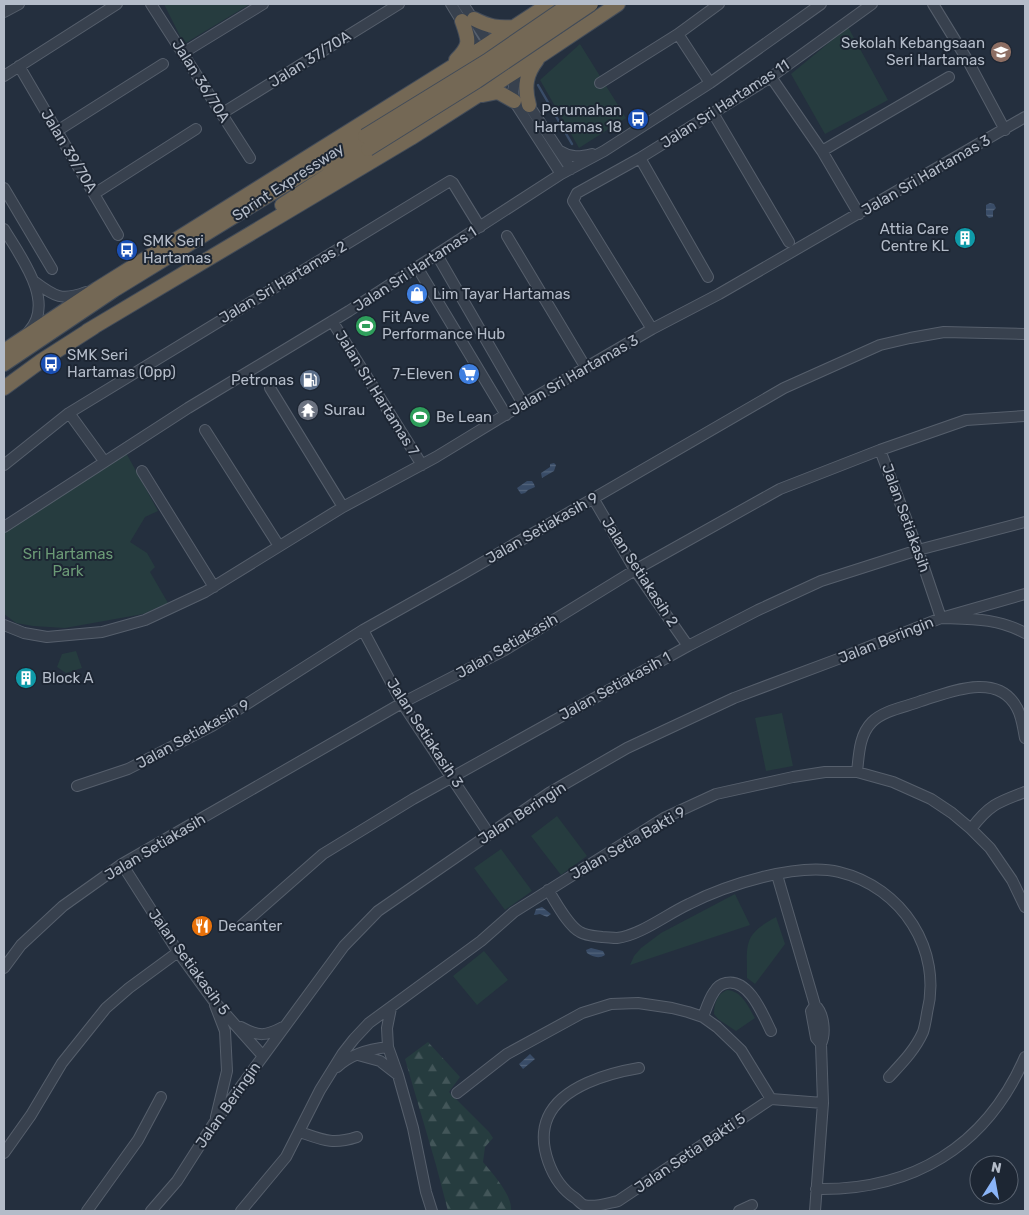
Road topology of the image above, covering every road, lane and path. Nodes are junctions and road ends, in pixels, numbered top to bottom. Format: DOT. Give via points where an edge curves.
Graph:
graph roads {
  1 [pos="19,4"];
  2 [pos="117,4"];
  3 [pos="151,4"];
  4 [pos="263,4"];
  5 [pos="400,4"];
  6 [pos="451,4"];
  7 [pos="463,4"];
  8 [pos="570,4"];
  9 [pos="591,4"];
  10 [pos="618,4"];
  11 [pos="720,4"];
  12 [pos="821,4"];
  13 [pos="872,4"];
  14 [pos="933,4"];
  15 [pos="540,10"];
  16 [pos="4,12"];
  17 [pos="468,20"];
  18 [pos="515,26"];
  19 [pos="678,34"];
  20 [pos="563,40"];
  21 [pos="484,46"];
  22 [pos="547,51"];
  23 [pos="183,53"];
  24 [pos="491,59"];
  25 [pos="163,64"];
  26 [pos="452,65"];
  27 [pos="19,66"];
  28 [pos="512,73"];
  29 [pos="4,76"];
  30 [pos="771,76"];
  31 [pos="949,77"];
  32 [pos="600,83"];
  33 [pos="710,84"];
  34 [pos="479,95"];
  35 [pos="514,101"];
  36 [pos="529,105"];
  37 [pos="713,113"];
  38 [pos="221,114"];
  39 [pos="1025,117"];
  40 [pos="196,129"];
  41 [pos="1005,130"];
  42 [pos="57,131"];
  43 [pos="367,143"];
  44 [pos="559,150"];
  45 [pos="604,151"];
  46 [pos="822,151"];
  47 [pos="250,158"];
  48 [pos="640,158"];
  49 [pos="571,169"];
  50 [pos="561,174"];
  51 [pos="4,188"];
  52 [pos="94,194"];
  53 [pos="862,213"];
  54 [pos="480,227"];
  55 [pos="4,229"];
  56 [pos="118,235"];
  57 [pos="506,236"];
  58 [pos="789,242"];
  59 [pos="437,254"];
  60 [pos="417,267"];
  61 [pos="52,269"];
  62 [pos="708,277"];
  63 [pos="35,282"];
  64 [pos="97,288"];
  65 [pos="332,321"];
  66 [pos="652,329"];
  67 [pos="87,331"];
  68 [pos="1025,334"];
  69 [pos="22,338"];
  70 [pos="4,351"];
  71 [pos="4,364"];
  72 [pos="586,368"];
  73 [pos="4,388"];
  74 [pos="270,388"];
  75 [pos="523,404"];
  76 [pos="69,413"];
  77 [pos="506,414"];
  78 [pos="1025,416"];
  79 [pos="205,430"];
  80 [pos="880,450"];
  81 [pos="104,461"];
  82 [pos="4,465"];
  83 [pos="422,465"];
  84 [pos="142,471"];
  85 [pos="593,498"];
  86 [pos="343,507"];
  87 [pos="1025,522"];
  88 [pos="4,527"];
  89 [pos="279,546"];
  90 [pos="918,550"];
  91 [pos="635,570"];
  92 [pos="214,587"];
  93 [pos="1025,594"];
  94 [pos="941,618"];
  95 [pos="4,625"];
  96 [pos="363,630"];
  97 [pos="1025,633"];
  98 [pos="688,646"];
  99 [pos="402,703"];
  100 [pos="1025,738"];
  101 [pos="856,772"];
  102 [pos="453,778"];
  103 [pos="78,786"];
  104 [pos="1025,792"];
  105 [pos="971,829"];
  106 [pos="489,834"];
  107 [pos="122,864"];
  108 [pos="777,875"];
  109 [pos="548,890"];
  110 [pos="1025,908"];
  111 [pos="242,925"];
  112 [pos="178,952"];
  113 [pos="4,968"];
  114 [pos="212,1000"];
  115 [pos="391,1008"];
  116 [pos="703,1017"];
  117 [pos="232,1021"];
  118 [pos="286,1026"];
  119 [pos="771,1031"];
  120 [pos="388,1047"];
  121 [pos="357,1055"];
  122 [pos="263,1056"];
  123 [pos="1025,1057"];
  124 [pos="639,1068"];
  125 [pos="331,1072"];
  126 [pos="398,1075"];
  127 [pos="889,1077"];
  128 [pos="457,1094"];
  129 [pos="161,1097"];
  130 [pos="771,1099"];
  131 [pos="823,1103"];
  132 [pos="214,1123"];
  133 [pos="300,1132"];
  134 [pos="358,1137"];
  135 [pos="4,1153"];
  136 [pos="816,1189"];
  137 [pos="752,1204"];
  138 [pos="87,1211"];
  139 [pos="151,1211"];
  140 [pos="241,1211"];
  141 [pos="432,1211"];
  142 [pos="739,1211"];
  143 [pos="815,1211"];
  1 -- 16 [label="street"];
  2 -- 27 [label="street"];
  3 -- 23 [label="street, Jalan 36/70A"];
  4 -- 23 [label="street"];
  5 -- 38 [label="street, Jalan 37/70A"];
  6 -- 17 [label="street"];
  7 -- 17 [label="street"];
  8 -- 43 [label="highway, Sprint Expressway, bridge"];
  9 -- 43 [label="highway, Sprint Expressway, bridge" via="477,81"];
  10 -- 20 [label="highway"];
  11 -- 19 [label="street"];
  12 -- 33 [label="street, Jalan Sri Hartamas 1"];
  13 -- 30 [label="street, Jalan Sri Hartamas 11"];
  14 -- 41 [label="street"];
  15 -- 18 [label="highway"];
  15 -- 20 [label="highway" via="528,29 531,41 539,48 546,48"];
  15 -- 28 [label="street" via="526,26"];
  17 -- 18 [label="highway" via="498,28"];
  17 -- 21 [label="street"];
  17 -- 26 [label="highway" via="466,50"];
  18 -- 21 [label="highway"];
  19 -- 32 [label="street"];
  19 -- 33 [label="street"];
  20 -- 22 [label="highway"];
  21 -- 24 [label="street"];
  21 -- 26 [label="highway"];
  22 -- 28 [label="highway"];
  22 -- 36 [label="highway" via="536,60 526,80"];
  23 -- 38 [label="street, Jalan 36/70A"];
  24 -- 28 [label="street"];
  24 -- 28 [label="street"];
  25 -- 42 [label="street"];
  26 -- 28 [label="street"];
  26 -- 34 [label="highway" via="463,67 472,76"];
  26 -- 64 [label="highway"];
  27 -- 29 [label="street"];
  27 -- 42 [label="street, Jalan 39/70A"];
  28 -- 34 [label="highway"];
  28 -- 35 [label="street"];
  28 -- 36 [label="street"];
  30 -- 37 [label="street, Jalan Sri Hartamas 11"];
  30 -- 46 [label="street"];
  31 -- 46 [label="street"];
  33 -- 45 [label="street, Jalan Sri Hartamas 1"];
  34 -- 35 [label="highway" via="498,92"];
  34 -- 67 [label="highway"];
  35 -- 50 [label="street"];
  36 -- 44 [label="street"];
  37 -- 48 [label="street, Jalan Sri Hartamas 11"];
  37 -- 58 [label="street"];
  38 -- 47 [label="street, Jalan 36/70A"];
  39 -- 41 [label="street, Jalan Sri Hartamas 3"];
  40 -- 52 [label="street"];
  41 -- 53 [label="street, Jalan Sri Hartamas 3"];
  42 -- 52 [label="street, Jalan 39/70A"];
  43 -- 67 [label="highway, Sprint Expressway"];
  43 -- 71 [label="highway, Sprint Expressway" via="114,290"];
  44 -- 45 [label="street" via="577,157"];
  44 -- 49 [label="street"];
  45 -- 49 [label="street, Jalan Sri Hartamas 1"];
  46 -- 53 [label="street"];
  48 -- 62 [label="street"];
  48 -- 66 [label="street, Jalan Sri Hartamas 11" via="577,193 573,201"];
  49 -- 50 [label="street, Jalan Sri Hartamas 1"];
  50 -- 54 [label="street, Jalan Sri Hartamas 1"];
  51 -- 61 [label="street"];
  52 -- 56 [label="street, Jalan 39/70A"];
  53 -- 66 [label="street, Jalan Sri Hartamas 3"];
  54 -- 59 [label="street, Jalan Sri Hartamas 1"];
  54 -- 76 [label="street, Jalan Sri Hartamas 2" via="450,182"];
  55 -- 63 [label="street"];
  57 -- 72 [label="street"];
  59 -- 60 [label="street, Jalan Sri Hartamas 1"];
  59 -- 75 [label="street"];
  60 -- 65 [label="street, Jalan Sri Hartamas 1"];
  60 -- 77 [label="street"];
  63 -- 64 [label="street" via="62,298"];
  63 -- 69 [label="street" via="39,313"];
  64 -- 69 [label="highway"];
  65 -- 81 [label="street, Jalan Sri Hartamas 1"];
  65 -- 83 [label="street, Jalan Sri Hartamas 7"];
  66 -- 72 [label="street, Jalan Sri Hartamas 3"];
  67 -- 73 [label="highway, Sprint Expressway"];
  68 -- 85 [label="street, Jalan Setiakasih 9" via="944,332 880,345 784,388"];
  69 -- 70 [label="highway"];
  72 -- 75 [label="street, Jalan Sri Hartamas 3"];
  74 -- 86 [label="street"];
  75 -- 77 [label="street, Jalan Sri Hartamas 3"];
  76 -- 81 [label="street"];
  76 -- 82 [label="street, Jalan Sri Hartamas 2"];
  77 -- 83 [label="street, Jalan Sri Hartamas 3"];
  78 -- 80 [label="street" via="966,420"];
  79 -- 89 [label="street"];
  80 -- 90 [label="street, Jalan Setiakasih"];
  80 -- 91 [label="street, Jalan Setiakasih" via="780,489"];
  81 -- 88 [label="street, Jalan Sri Hartamas 1"];
  83 -- 86 [label="street, Jalan Sri Hartamas 3"];
  84 -- 92 [label="street"];
  85 -- 91 [label="street, Jalan Setiakasih 2"];
  85 -- 96 [label="street, Jalan Setiakasih 9"];
  86 -- 89 [label="street, Jalan Sri Hartamas 3"];
  87 -- 90 [label="street, Jalan Setiakasih 1"];
  89 -- 92 [label="street, Jalan Sri Hartamas 3"];
  90 -- 94 [label="street, Jalan Setiakasih"];
  90 -- 98 [label="street, Jalan Setiakasih 1" via="822,581"];
  91 -- 98 [label="street, Jalan Setiakasih 2"];
  91 -- 99 [label="street, Jalan Setiakasih" via="505,650"];
  92 -- 95 [label="street, Jalan Sri Hartamas 3" via="145,620 102,632 47,637"];
  93 -- 94 [label="street, Jalan Beringin"];
  94 -- 97 [label="street" via="990,620"];
  94 -- 106 [label="street, Jalan Beringin" via="734,698 627,748 549,793"];
  96 -- 99 [label="street, Jalan Setiakasih 3"];
  96 -- 103 [label="street, Jalan Setiakasih 9" via="212,726 128,769"];
  98 -- 102 [label="street, Jalan Setiakasih 1"];
  99 -- 102 [label="street, Jalan Setiakasih 3"];
  99 -- 107 [label="street, Jalan Setiakasih"];
  100 -- 101 [label="street" via="1018,710 1003,693 983,687 956,689 888,712 872,722 862,740"];
  101 -- 105 [label="street, Jalan Setia Bakti 9" via="913,790 952,813"];
  101 -- 109 [label="street, Jalan Setia Bakti 9" via="808,774 716,794 664,818"];
  102 -- 106 [label="street, Jalan Setiakasih 3"];
  102 -- 111 [label="street, Jalan Setiakasih 1" via="323,854"];
  104 -- 105 [label="street" via="995,803"];
  105 -- 110 [label="street, Jalan Setia Bakti 9" via="1006,869"];
  106 -- 118 [label="street, Jalan Beringin" via="378,911 344,946"];
  107 -- 112 [label="street, Jalan Setiakasih 5"];
  107 -- 113 [label="street, Jalan Setiakasih" via="63,906 21,945"];
  108 -- 109 [label="street" via="718,890 636,932 617,938 579,932 572,927"];
  108 -- 127 [label="street" via="811,869 838,872 863,880 897,904 916,929 929,964 931,998 923,1031 909,1056"];
  108 -- 131 [label="street" via="815,1005 820,1010 824,1036 821,1044"];
  109 -- 115 [label="street, Jalan Setia Bakti 9" via="514,912 481,941"];
  112 -- 114 [label="street, Jalan Setiakasih 5"];
  112 -- 135 [label="street" via="106,1008 62,1064"];
  114 -- 117 [label="street, Jalan Setiakasih 5"];
  114 -- 132 [label="street" via="225,1031 227,1071"];
  115 -- 120 [label="street"];
  115 -- 125 [label="street, Jalan Setia Bakti 9" via="354,1039"];
  116 -- 119 [label="street" via="716,989 728,982 737,983 752,997"];
  116 -- 128 [label="street" via="638,1003 611,1004 582,1013 506,1054"];
  116 -- 130 [label="street" via="741,1050"];
  117 -- 118 [label="street" via="254,1034 269,1034"];
  117 -- 122 [label="street, Jalan Setiakasih 5"];
  118 -- 122 [label="street, Jalan Beringin"];
  120 -- 121 [label="street"];
  120 -- 126 [label="street"];
  121 -- 125 [label="street"];
  121 -- 126 [label="street" via="380,1061"];
  122 -- 132 [label="street, Jalan Beringin"];
  123 -- 136 [label="street" via="1005,1097 992,1114 977,1131 942,1158 881,1183 860,1188"];
  124 -- 130 [label="street, Jalan Setia Bakti 5" via="598,1078 580,1087 565,1097 548,1118 546,1152 552,1171 568,1193 584,1205 618,1201"];
  125 -- 133 [label="street, Jalan Setia Bakti 9"];
  126 -- 141 [label="street"];
  129 -- 138 [label="street" via="138,1140"];
  130 -- 131 [label="street"];
  131 -- 136 [label="street"];
  132 -- 139 [label="street, Jalan Beringin" via="177,1181"];
  133 -- 134 [label="street" via="332,1142"];
  133 -- 140 [label="street, Jalan Setia Bakti 9" via="286,1157"];
  136 -- 143 [label="street"];
  137 -- 142 [label="street"];
}
